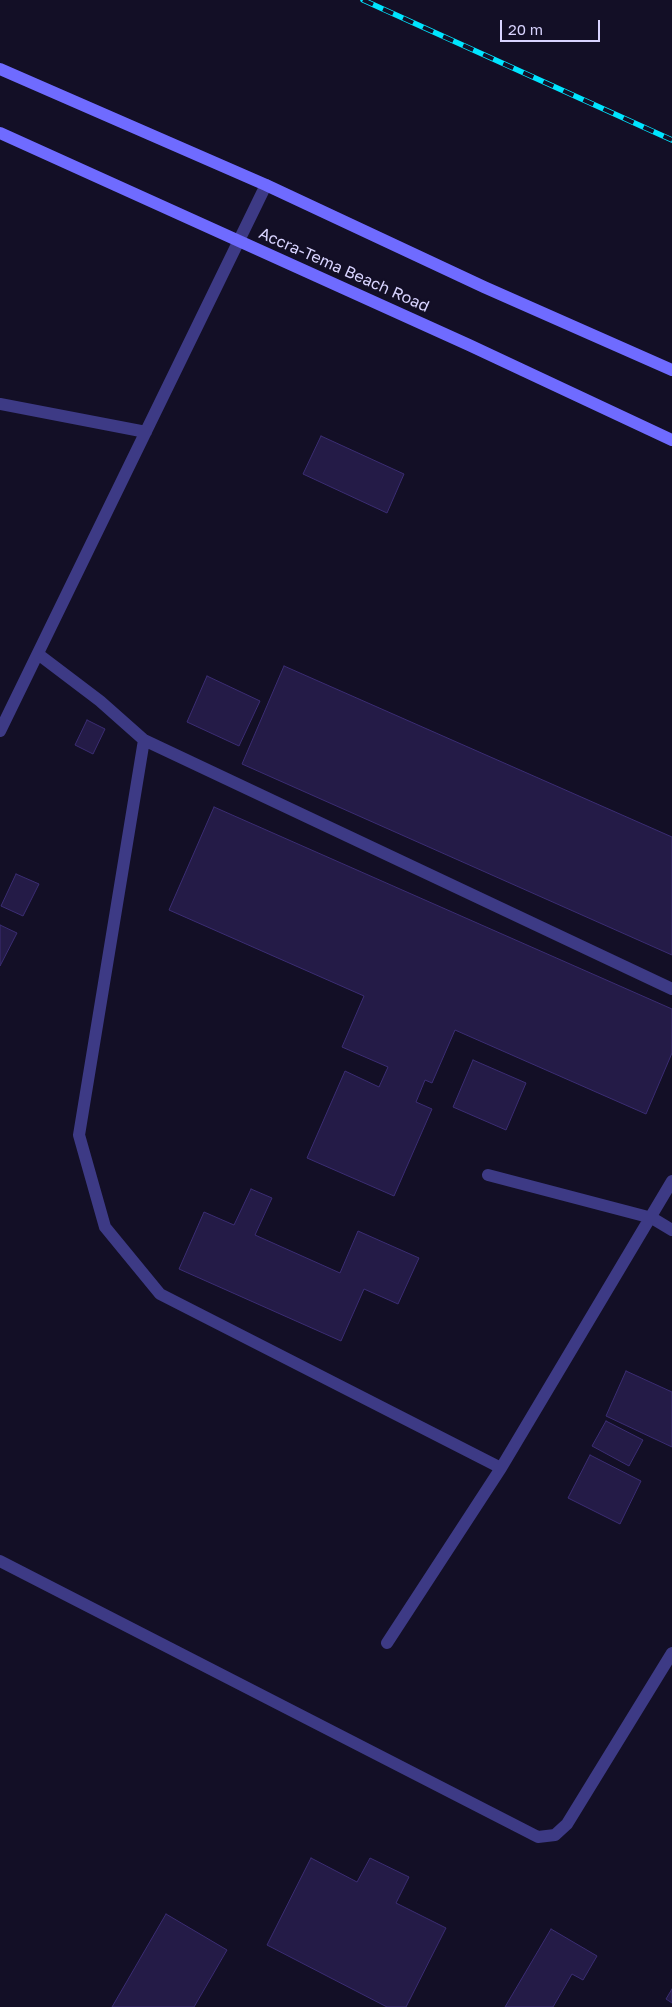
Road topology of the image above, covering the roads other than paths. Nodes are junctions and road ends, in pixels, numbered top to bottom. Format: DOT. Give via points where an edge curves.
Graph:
graph roads {
  1 [pos="0,69"];
  2 [pos="0,133"];
  3 [pos="266,185"];
  4 [pos="239,240"];
  5 [pos="672,370"];
  6 [pos="0,404"];
  7 [pos="146,432"];
  8 [pos="672,440"];
  9 [pos="38,654"];
  10 [pos="0,732"];
  11 [pos="144,740"];
  12 [pos="672,988"];
  13 [pos="488,1175"];
  14 [pos="672,1181"];
  15 [pos="652,1218"];
  16 [pos="672,1230"];
  17 [pos="501,1468"];
  18 [pos="0,1561"];
  19 [pos="386,1643"];
  20 [pos="672,1653"];
  1 -- 3 [label="main road"];
  2 -- 4 [label="main road, Accra-Tema Beach Road"];
  3 -- 4 [label="lane"];
  3 -- 5 [label="main road" via="484,288"];
  4 -- 7 [label="lane"];
  4 -- 8 [label="main road, Accra-Tema Beach Road"];
  6 -- 7 [label="lane"];
  7 -- 9 [label="lane"];
  9 -- 10 [label="lane"];
  9 -- 11 [label="lane" via="100,701"];
  11 -- 12 [label="lane"];
  11 -- 17 [label="lane" via="79,1135 105,1227 160,1294"];
  13 -- 15 [label="lane"];
  14 -- 15 [label="lane"];
  15 -- 16 [label="lane"];
  15 -- 17 [label="lane"];
  17 -- 19 [label="lane"];
  18 -- 20 [label="lane" via="538,1837 555,1835 567,1824"];
}
